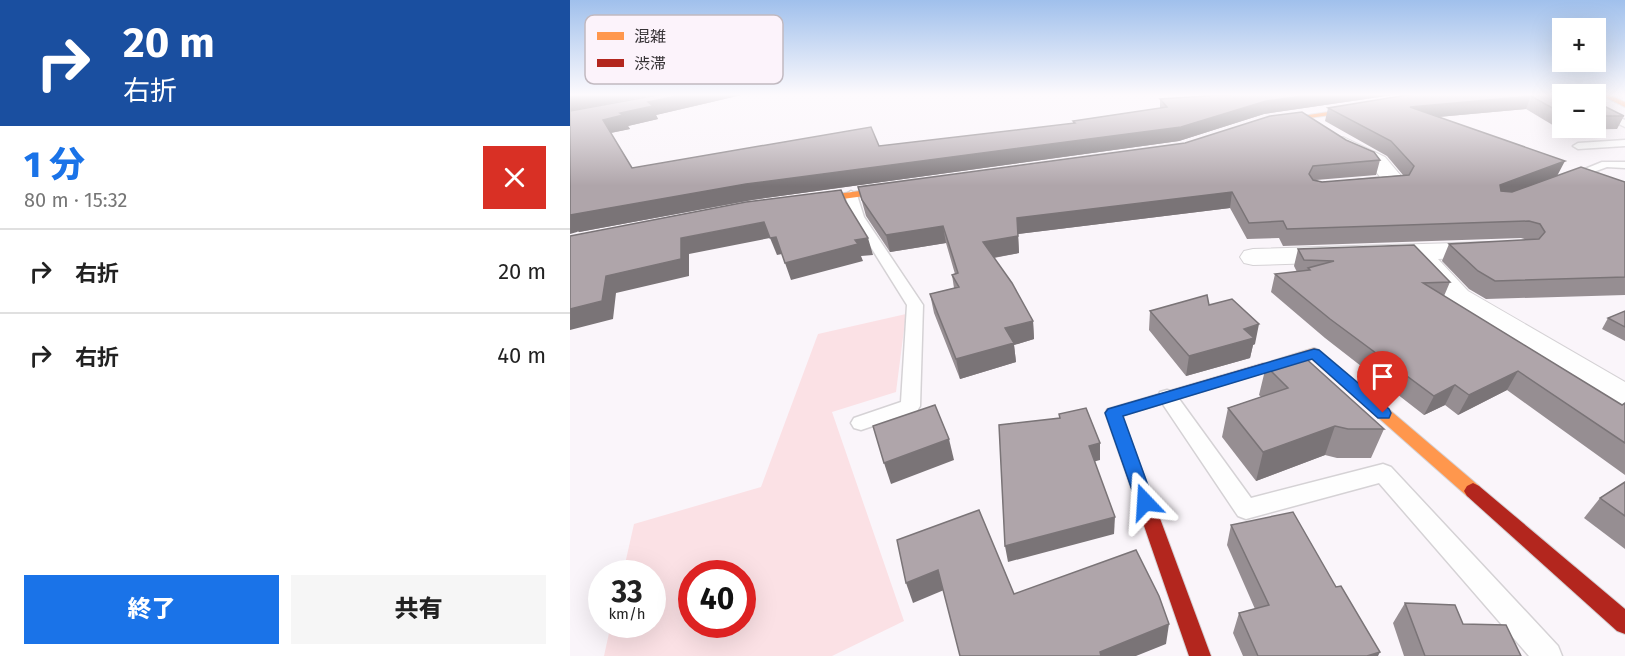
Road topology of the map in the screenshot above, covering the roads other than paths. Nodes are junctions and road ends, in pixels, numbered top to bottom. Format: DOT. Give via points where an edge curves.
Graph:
graph roads {
  1 [pos="1315,125"];
  2 [pos="1625,143"];
  3 [pos="1578,146"];
  4 [pos="1625,165"];
  5 [pos="1553,183"];
  6 [pos="919,186"];
  7 [pos="1340,187"];
  8 [pos="851,195"];
  9 [pos="785,204"];
  10 [pos="1509,249"];
  11 [pos="1417,253"];
  12 [pos="1253,257"];
  13 [pos="1167,397"];
  14 [pos="1625,398"];
  15 [pos="861,423"];
  16 [pos="1625,623"];
  17 [pos="1200,656"];
  18 [pos="1548,656"];
  1 -- 7 [label="street" via="1378,161 1396,183"];
  2 -- 3 [label="lane"];
  4 -- 5 [label="lane" via="1606,164"];
  6 -- 8 [label="main road"];
  8 -- 9 [label="main road"];
  8 -- 15 [label="lane" via="858,217 915,305 910,406"];
  10 -- 11 [label="street"];
  11 -- 12 [label="street"];
  11 -- 14 [label="street" via="1458,297"];
  13 -- 16 [label="main road" via="1314,353"];
  13 -- 17 [label="main road" via="1113,413"];
  13 -- 18 [label="lane" via="1246,509 1383,473"];
}
